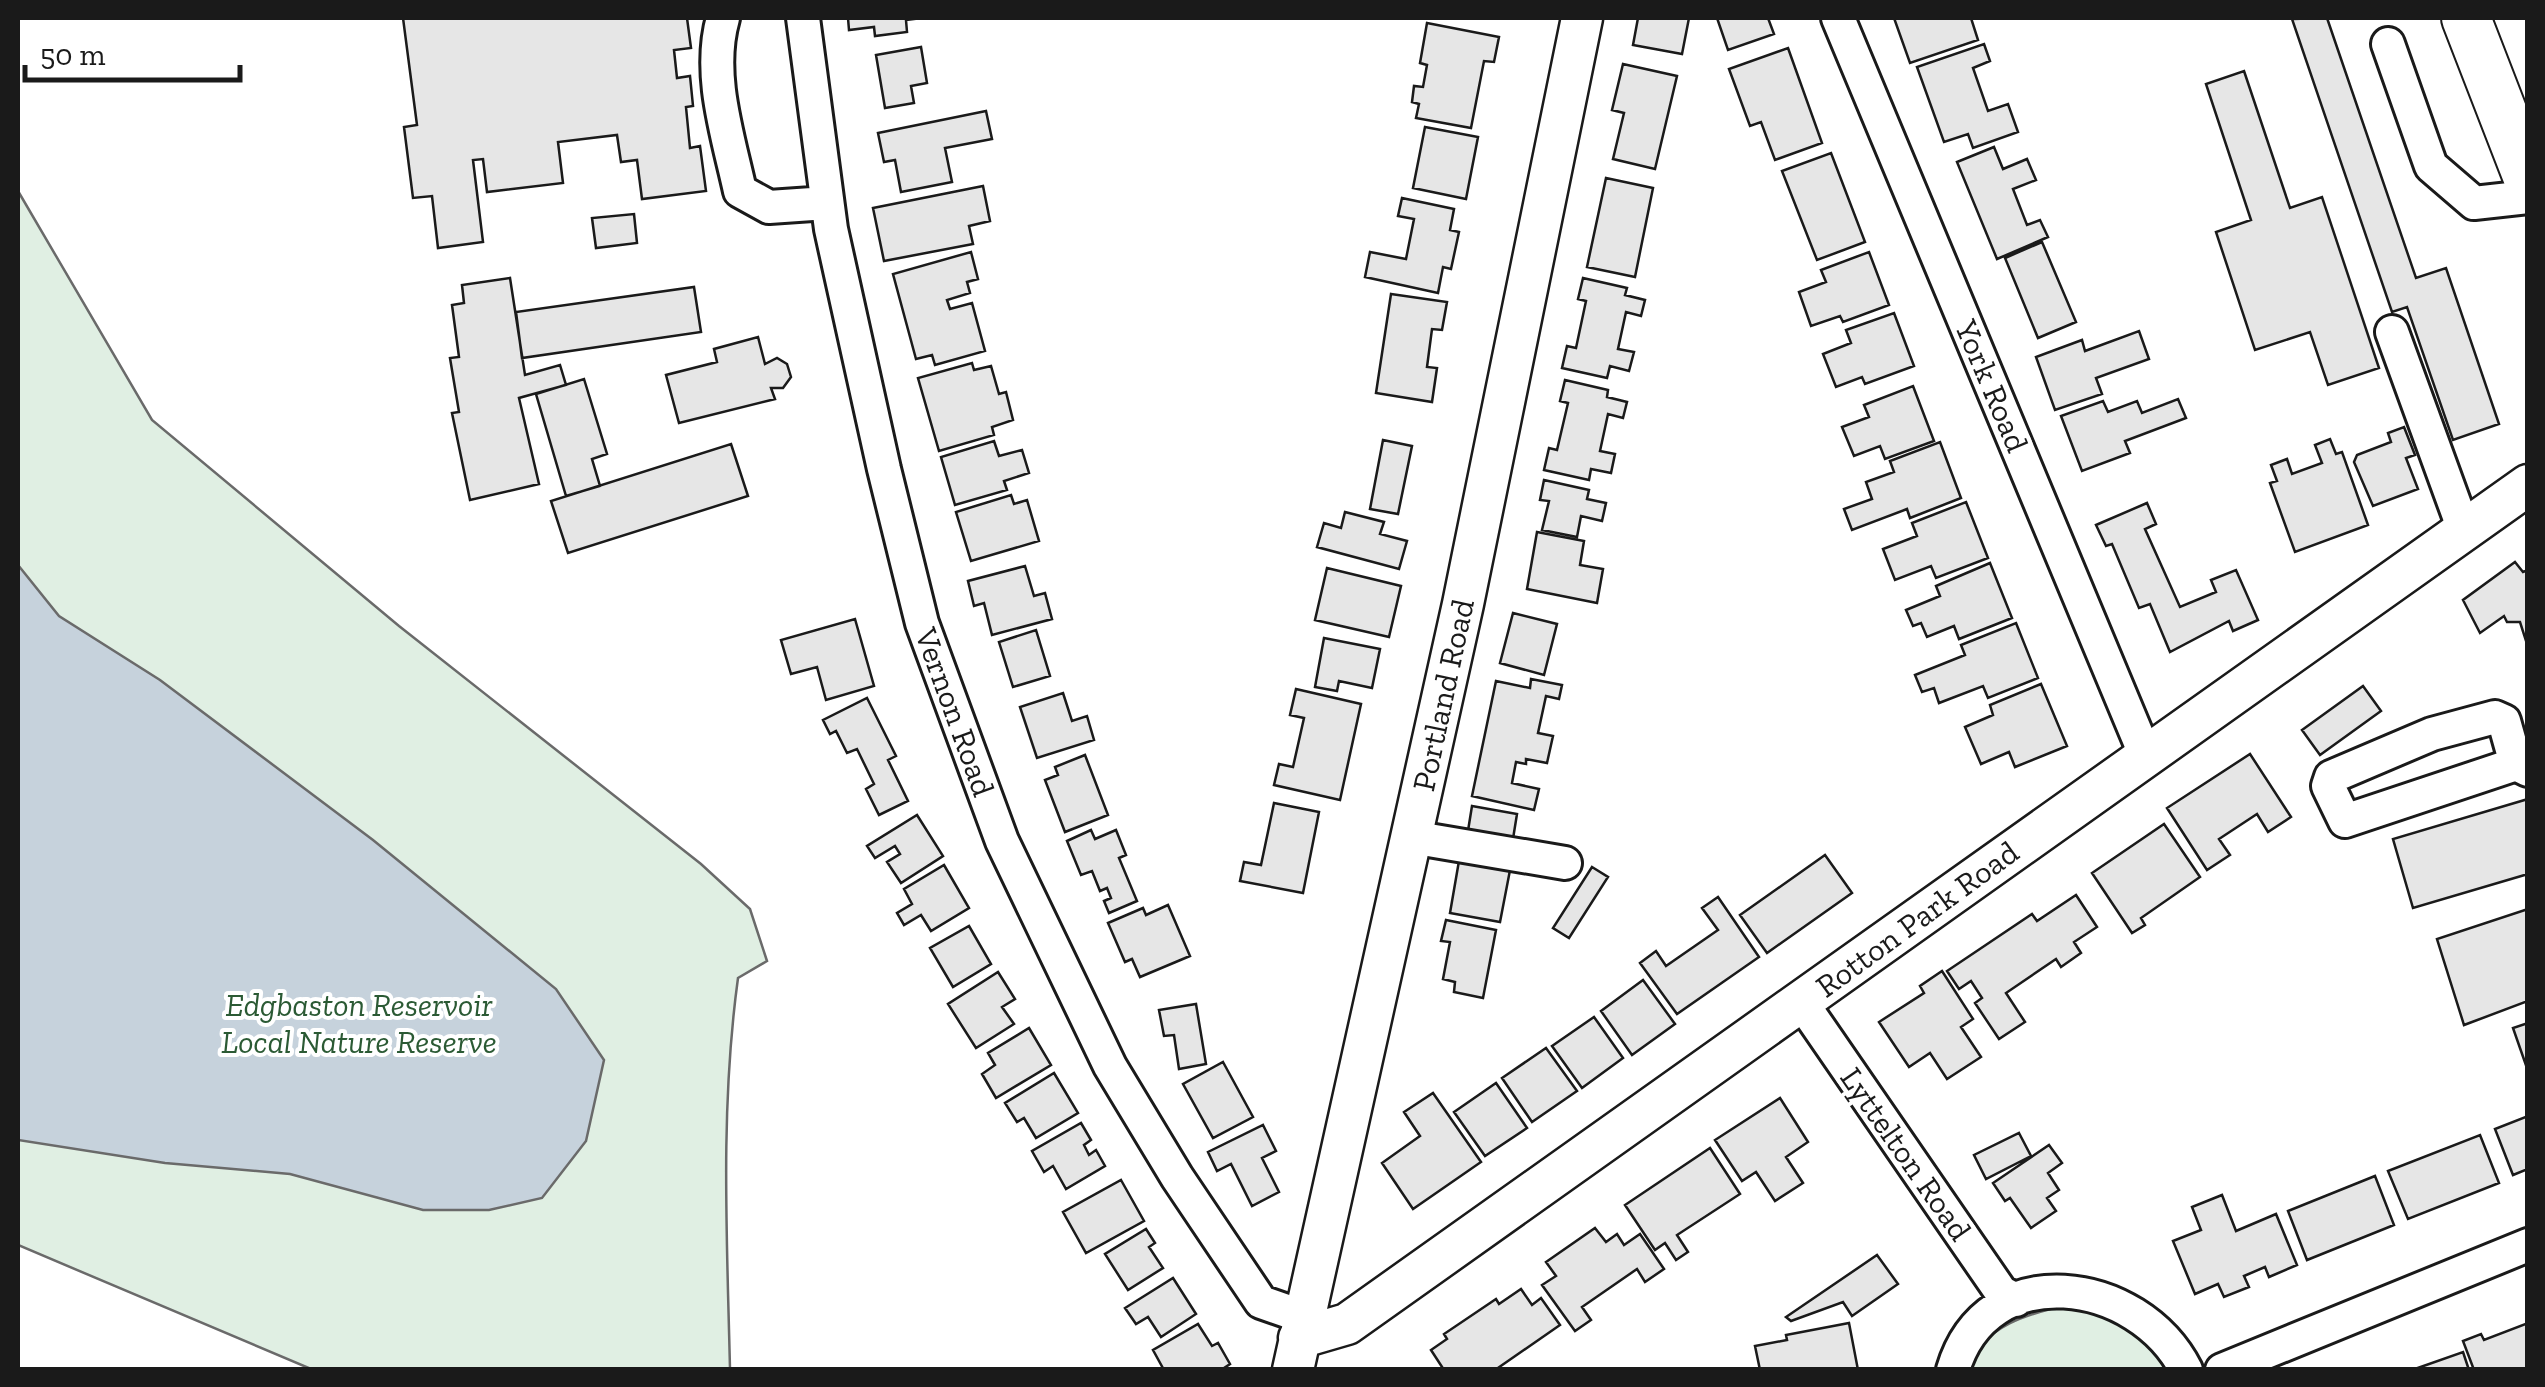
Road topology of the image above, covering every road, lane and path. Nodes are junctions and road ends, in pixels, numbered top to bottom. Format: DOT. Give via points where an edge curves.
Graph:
graph roads {
  1 [pos="723,18"];
  2 [pos="802,18"];
  3 [pos="1582,18"];
  4 [pos="1838,18"];
  5 [pos="2466,18"];
  6 [pos="2388,44"];
  7 [pos="2528,178"];
  8 [pos="2528,197"];
  9 [pos="828,203"];
  10 [pos="2392,332"];
  11 [pos="2528,485"];
  12 [pos="2464,530"];
  13 [pos="2145,754"];
  14 [pos="2522,767"];
  15 [pos="1411,837"];
  16 [pos="1565,863"];
  17 [pos="1802,1003"];
  18 [pos="2528,1245"];
  19 [pos="2016,1300"];
  20 [pos="1299,1342"];
  21 [pos="1953,1370"];
  22 [pos="2186,1370"];
  23 [pos="2222,1370"];
  1 -- 9 [label="street" via="718,77 740,191 769,207"];
  2 -- 9 [label="street, Vernon Road"];
  3 -- 15 [label="main road, Portland Road"];
  4 -- 13 [label="street, York Road"];
  5 -- 7 [label="highway"];
  6 -- 8 [label="street" via="2431,166 2474,203"];
  9 -- 20 [label="street, Vernon Road" via="922,623 1002,842 1110,1066 1261,1302"];
  10 -- 12 [label="street"];
  11 -- 12 [label="main road, Rotton Park Road"];
  12 -- 13 [label="main road, Rotton Park Road"];
  13 -- 17 [label="main road, Rotton Park Road"];
  14 -- 14 [label="street" via="2345,821 2328,786 2331,777 2432,734 2495,718 2504,721"];
  15 -- 16 [label="street"];
  15 -- 20 [label="main road, Portland Road"];
  17 -- 19 [label="street, Lyttelton Road" via="2001,1292"];
  17 -- 20 [label="main road, Rotton Park Road" via="1346,1324"];
  18 -- 23 [label="street"];
  19 -- 21 [label="street" via="1984,1316"];
  19 -- 22 [label="street" via="2088,1291 2146,1318 2174,1346"];
}
